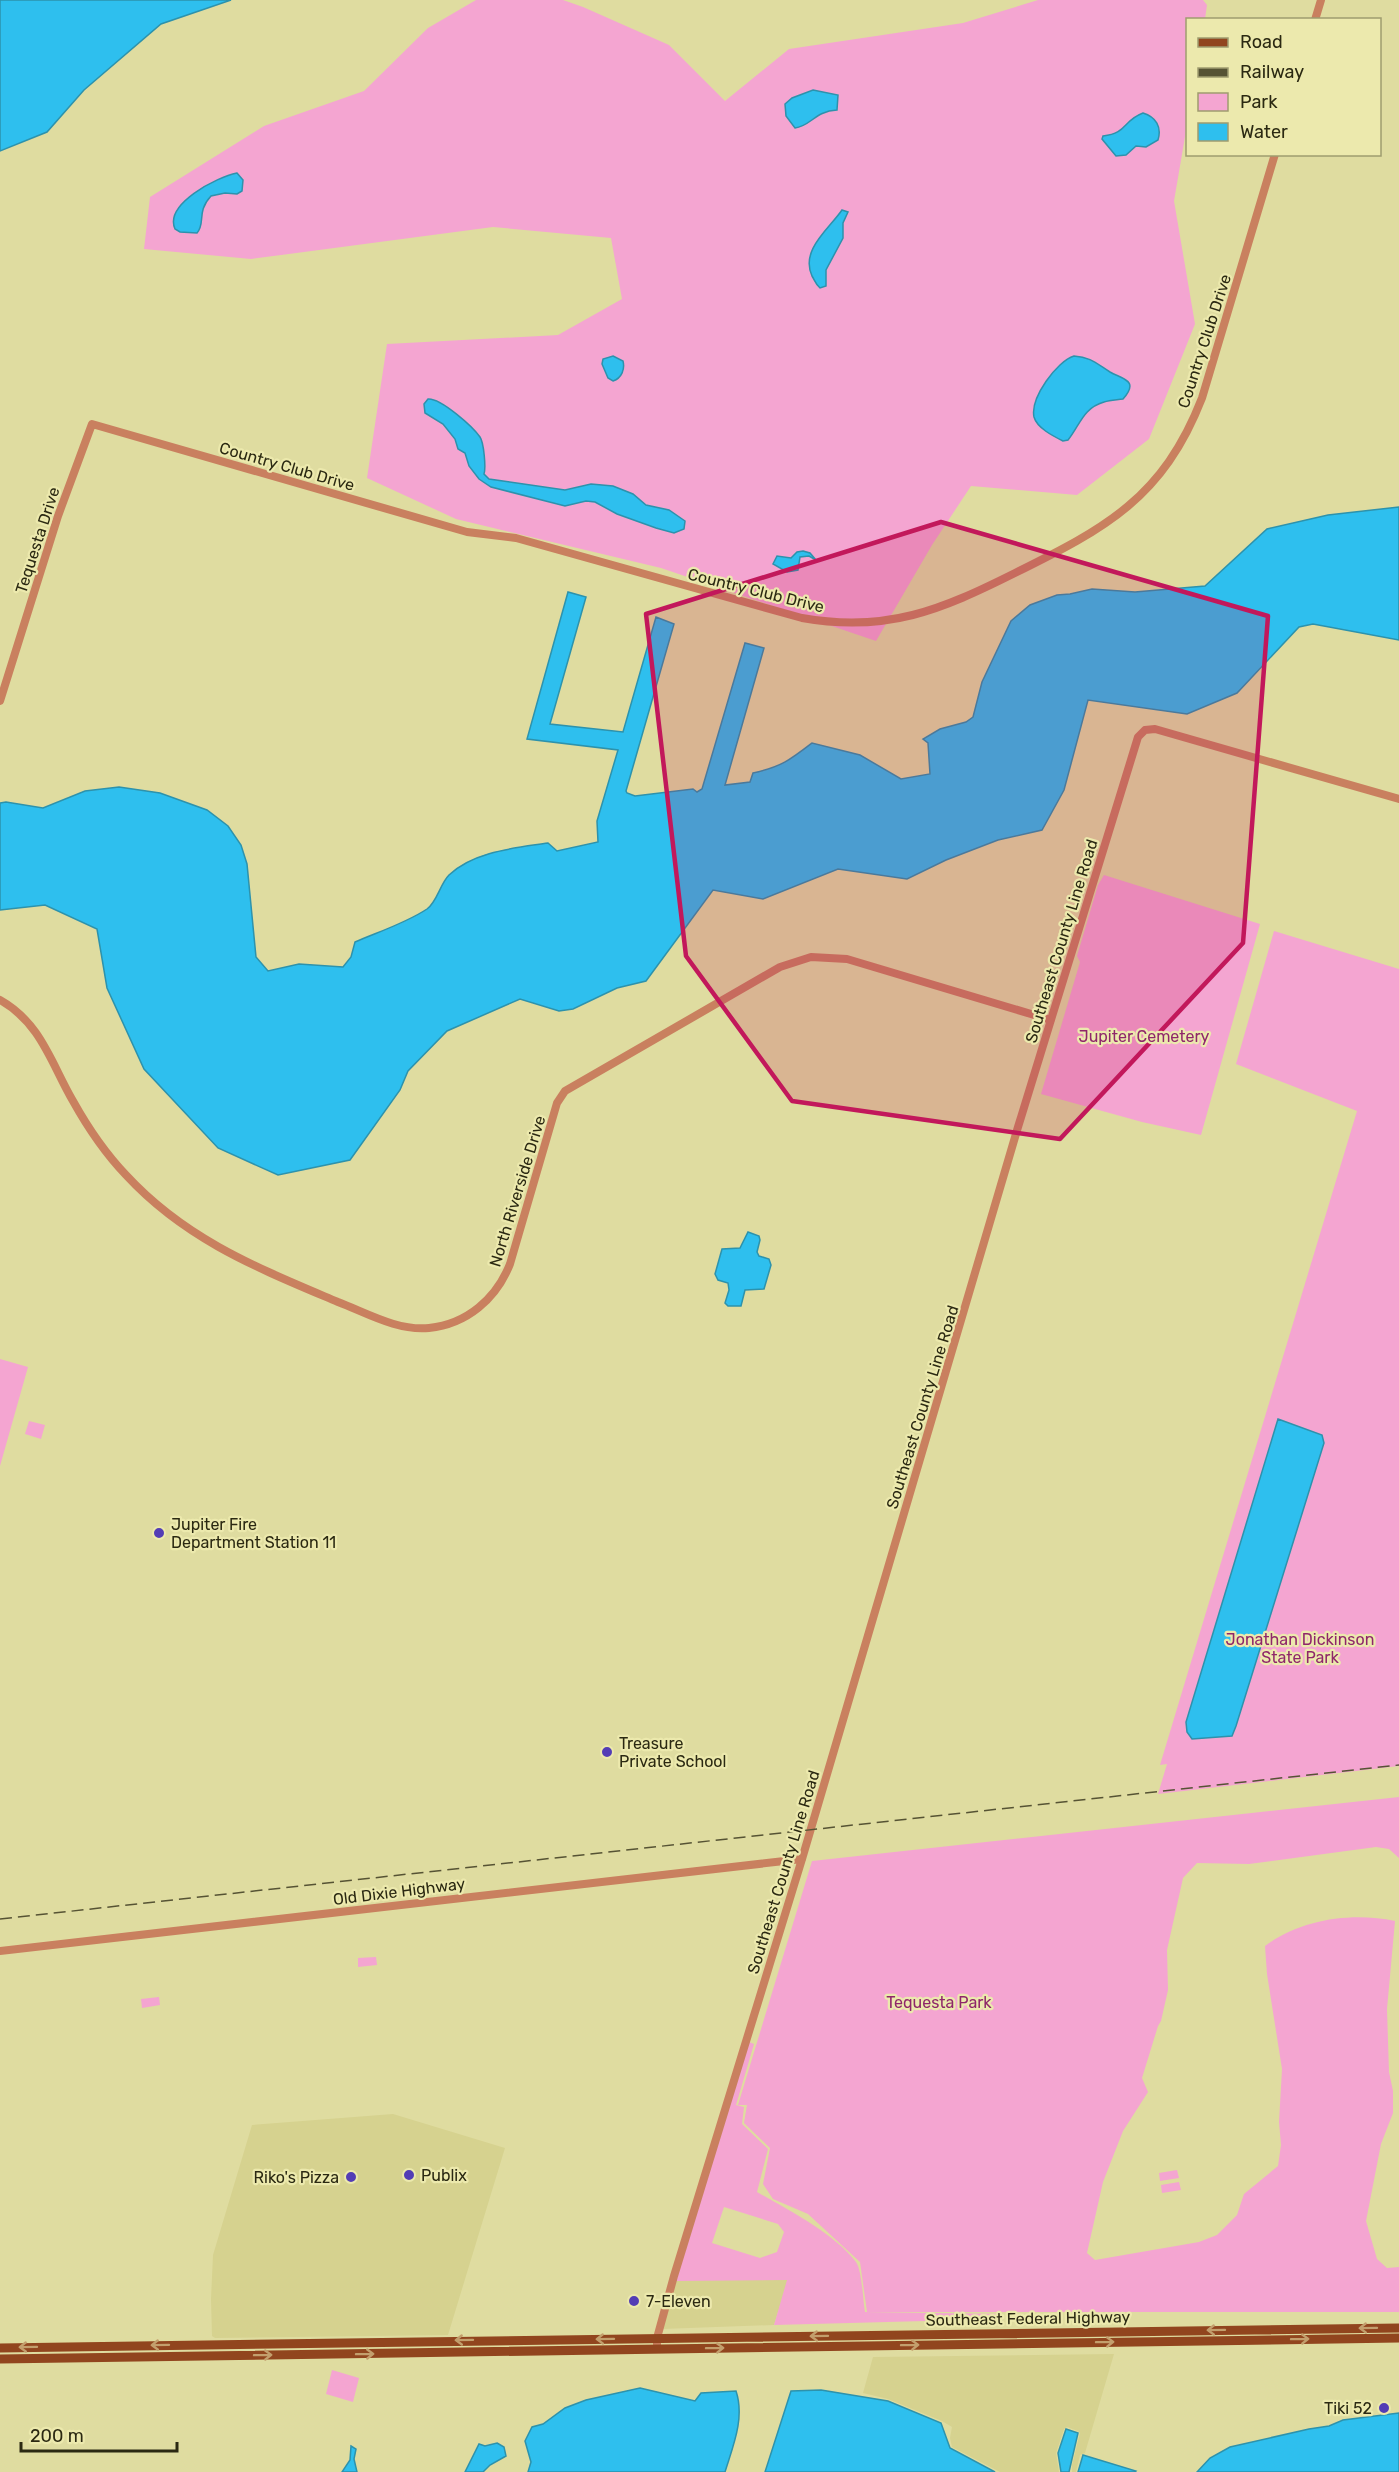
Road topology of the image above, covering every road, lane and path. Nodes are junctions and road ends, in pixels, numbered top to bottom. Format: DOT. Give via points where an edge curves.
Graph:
graph roads {
  1 [pos="1321,0"];
  2 [pos="1316,18"];
  3 [pos="1274,156"];
  4 [pos="92,424"];
  5 [pos="0,701"];
  6 [pos="1399,800"];
  7 [pos="0,1000"];
  8 [pos="1050,1020"];
  9 [pos="802,1859"];
  10 [pos="0,1951"];
  11 [pos="1399,2328"];
  12 [pos="778,2337"];
  13 [pos="657,2338"];
  14 [pos="1399,2338"];
  15 [pos="523,2340"];
  16 [pos="422,2341"];
  17 [pos="91,2346"];
  18 [pos="71,2347"];
  19 [pos="764,2347"];
  20 [pos="0,2348"];
  21 [pos="657,2348"];
  22 [pos="507,2352"];
  23 [pos="399,2353"];
  24 [pos="72,2358"];
  25 [pos="0,2359"];
  26 [pos="54,2359"];
  1 -- 2 [label="street"];
  3 -- 4 [label="street, Country Club Drive" via="1202,398 1183,439 1158,476 1121,513 1083,539 963,599 905,618 845,623 789,615 516,538 467,532"];
  4 -- 5 [label="street, Tequesta Drive" via="58,516"];
  6 -- 8 [label="street, Southeast County Line Road" via="1155,729 1145,730 1134,745"];
  7 -- 8 [label="street, North Riverside Drive" via="25,1019 40,1037 87,1124 112,1159 158,1206 196,1235 253,1266 410,1328 450,1323 471,1314 492,1295 505,1275 557,1103 565,1090 780,967 811,957 841,958"];
  8 -- 9 [label="street, Southeast County Line Road"];
  9 -- 10 [label="street, Old Dixie Highway"];
  9 -- 13 [label="street, Southeast County Line Road"];
  11 -- 12 [label="main road, Southeast Federal Highway, one-way"];
  12 -- 13 [label="main road, Southeast Federal Highway"];
  12 -- 19 [label="main road"];
  13 -- 15 [label="main road, Southeast Federal Highway, one-way"];
  13 -- 21 [label="street, Southeast County Line Road"];
  19 -- 14 [label="main road, Southeast Federal Highway, one-way"];
  15 -- 16 [label="main road, Southeast Federal Highway, one-way"];
  15 -- 22 [label="main road"];
  16 -- 17 [label="main road, Southeast Federal Highway, one-way"];
  16 -- 23 [label="main road"];
  17 -- 18 [label="main road, Southeast Federal Highway"];
  17 -- 24 [label="main road"];
  18 -- 20 [label="main road, Southeast Federal Highway, one-way"];
  18 -- 26 [label="main road"];
  21 -- 19 [label="main road, Southeast Federal Highway, one-way"];
  21 -- 22 [label="main road, Southeast Federal Highway"];
  22 -- 23 [label="main road, Southeast Federal Highway"];
  24 -- 23 [label="main road, Southeast Federal Highway, one-way"];
  24 -- 26 [label="main road, Southeast Federal Highway"];
  25 -- 26 [label="main road, Southeast Federal Highway"];
}
